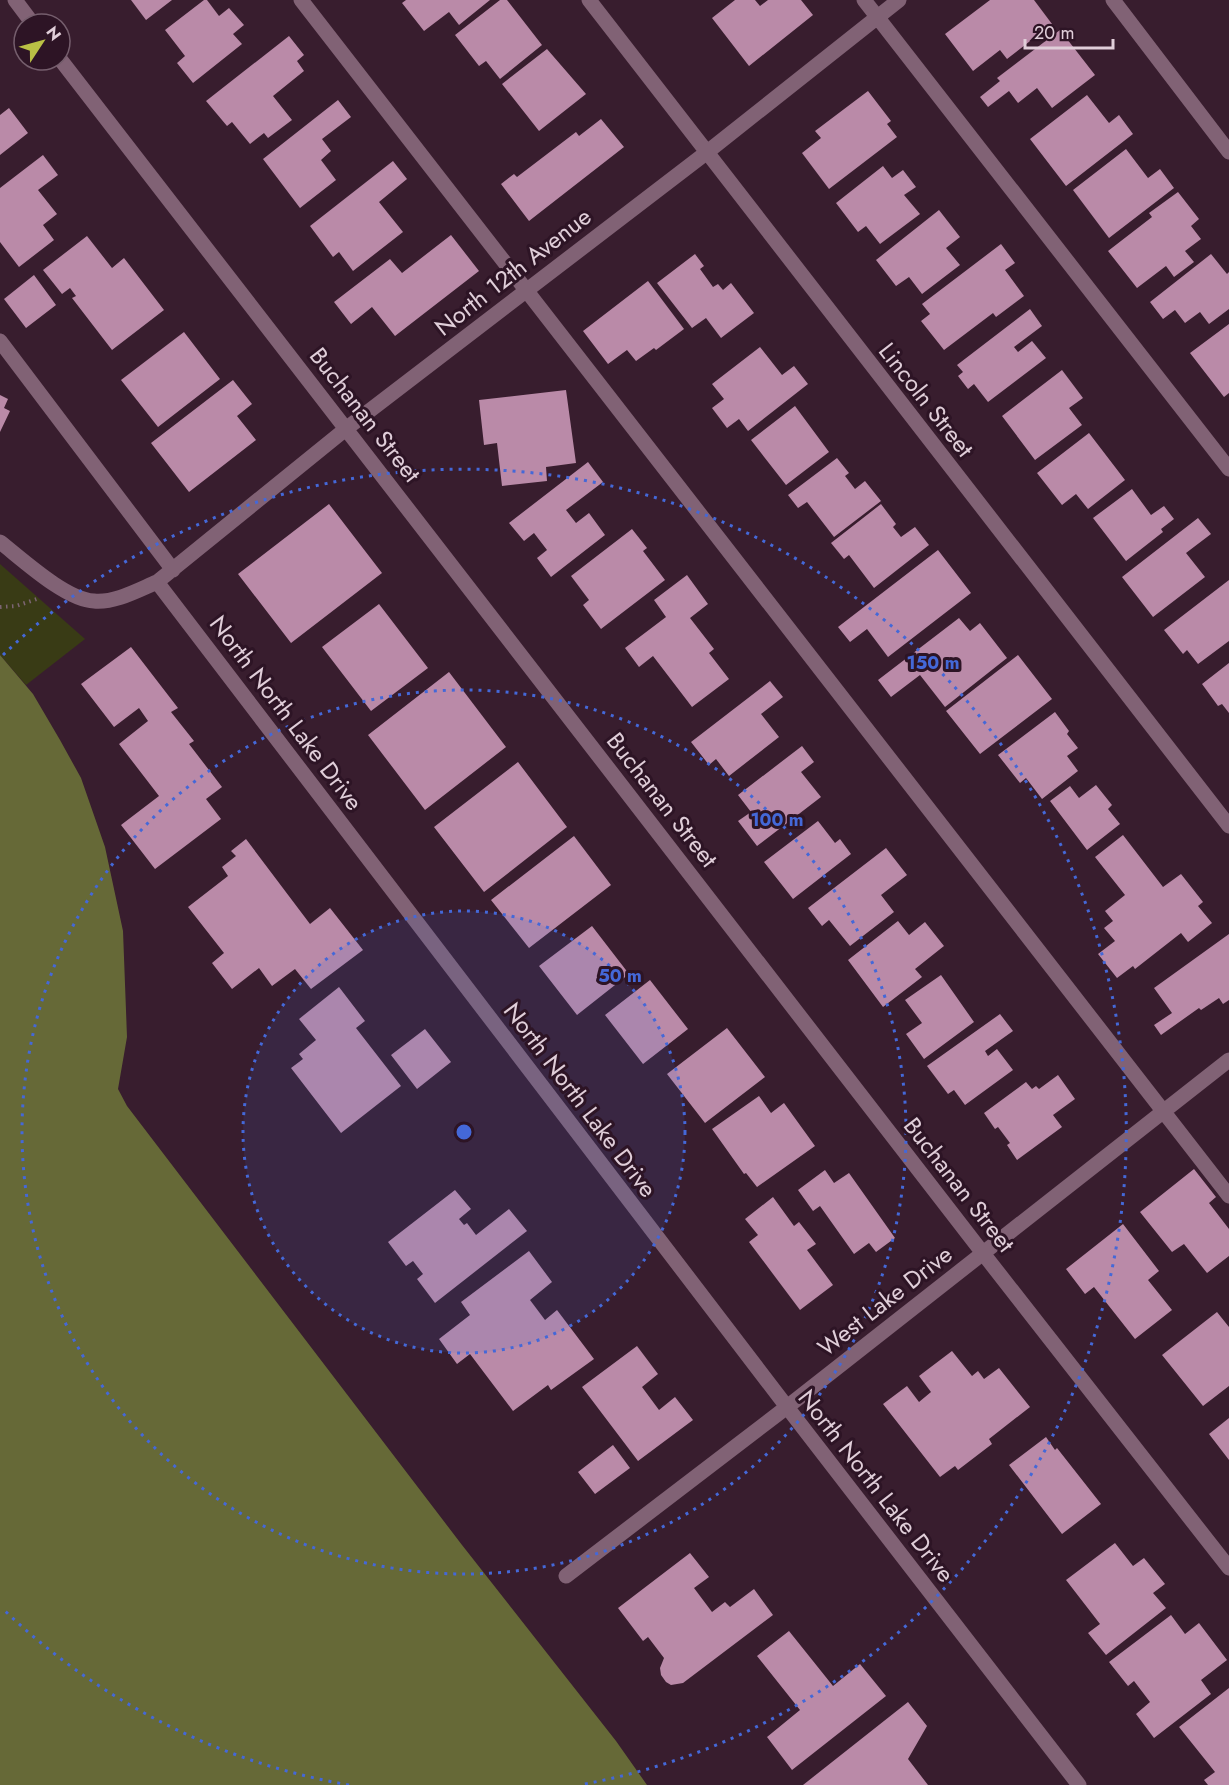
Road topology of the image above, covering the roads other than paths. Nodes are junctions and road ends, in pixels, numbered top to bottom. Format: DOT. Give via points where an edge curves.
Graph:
graph roads {
  1 [pos="301,0"];
  2 [pos="589,0"];
  3 [pos="864,0"];
  4 [pos="899,0"];
  5 [pos="1113,0"];
  6 [pos="878,17"];
  7 [pos="71,72"];
  8 [pos="1229,152"];
  9 [pos="706,153"];
  10 [pos="526,291"];
  11 [pos="0,340"];
  12 [pos="347,428"];
  13 [pos="1229,469"];
  14 [pos="0,542"];
  15 [pos="173,570"];
  16 [pos="157,582"];
  17 [pos="1229,826"];
  18 [pos="1229,1060"];
  19 [pos="1163,1111"];
  20 [pos="1229,1196"];
  21 [pos="982,1252"];
  22 [pos="787,1407"];
  23 [pos="1229,1568"];
  24 [pos="566,1576"];
  25 [pos="1079,1785"];
  1 -- 10 [label="street"];
  2 -- 9 [label="street, Lincoln Street"];
  3 -- 6 [label="street"];
  4 -- 6 [label="street, North 12th Avenue"];
  5 -- 8 [label="street"];
  6 -- 9 [label="street, North 12th Avenue"];
  6 -- 13 [label="street"];
  7 -- 12 [label="street, Buchanan Street"];
  9 -- 10 [label="street, North 12th Avenue"];
  9 -- 17 [label="street, Lincoln Street"];
  10 -- 12 [label="street, North 12th Avenue"];
  10 -- 19 [label="street"];
  11 -- 15 [label="street"];
  12 -- 15 [label="street, North 12th Avenue"];
  12 -- 21 [label="street, Buchanan Street"];
  14 -- 16 [label="street" via="78,598 112,600"];
  15 -- 16 [label="street, North 12th Avenue"];
  16 -- 22 [label="street, North North Lake Drive"];
  18 -- 19 [label="street, West Lake Drive"];
  19 -- 20 [label="street"];
  19 -- 21 [label="street, West Lake Drive"];
  21 -- 22 [label="street, West Lake Drive"];
  21 -- 23 [label="street, Buchanan Street"];
  22 -- 24 [label="street, West Lake Drive"];
  22 -- 25 [label="street, North North Lake Drive"];
}
